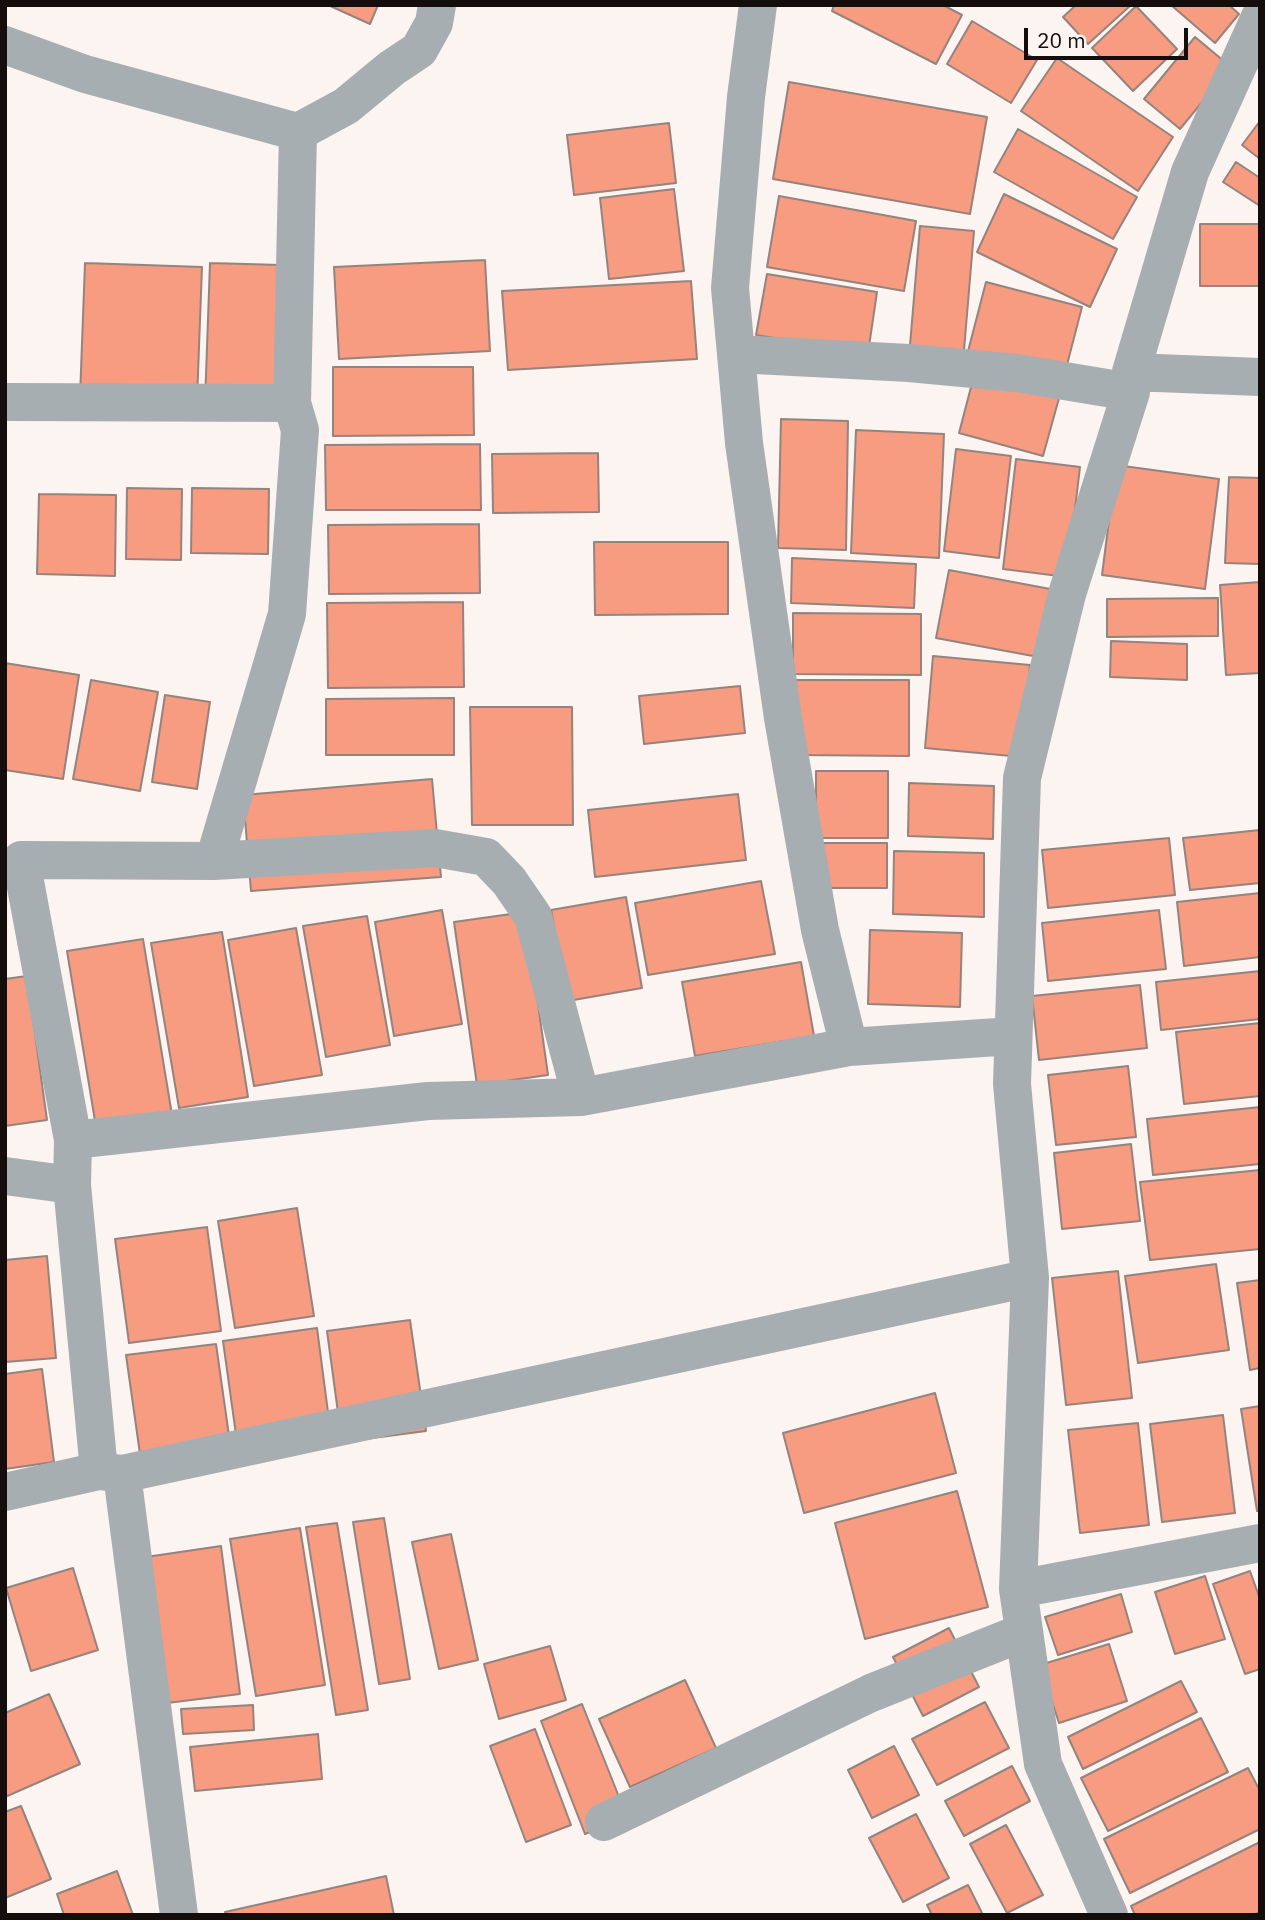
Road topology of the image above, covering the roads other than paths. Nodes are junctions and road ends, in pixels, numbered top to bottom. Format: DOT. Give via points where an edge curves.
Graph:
graph roads {
  1 [pos="437,5"];
  2 [pos="758,5"];
  3 [pos="1260,17"];
  4 [pos="5,45"];
  5 [pos="298,132"];
  6 [pos="736,354"];
  7 [pos="1260,377"];
  8 [pos="1131,382"];
  9 [pos="5,402"];
  10 [pos="292,403"];
  11 [pos="13,854"];
  12 [pos="214,861"];
  13 [pos="1013,1036"];
  14 [pos="849,1047"];
  15 [pos="581,1097"];
  16 [pos="73,1140"];
  17 [pos="5,1176"];
  18 [pos="72,1185"];
  19 [pos="1030,1278"];
  20 [pos="111,1473"];
  21 [pos="5,1492"];
  22 [pos="1260,1543"];
  23 [pos="1018,1589"];
  24 [pos="1024,1632"];
  25 [pos="604,1822"];
  26 [pos="179,1915"];
  27 [pos="1109,1915"];
  1 -- 5 [label="street" via="434,23 419,50 346,106"];
  2 -- 6 [label="street" via="730,288"];
  3 -- 8 [label="street" via="1190,172"];
  4 -- 5 [label="street" via="85,74"];
  5 -- 10 [label="street"];
  6 -- 8 [label="street"];
  6 -- 14 [label="street" via="783,718 820,930"];
  7 -- 8 [label="street"];
  8 -- 13 [label="street" via="1068,594 1022,778"];
  9 -- 10 [label="street"];
  10 -- 12 [label="street" via="300,430 287,614"];
  11 -- 12 [label="street"];
  11 -- 16 [label="street"];
  12 -- 15 [label="street" via="435,848 486,857 533,916"];
  13 -- 14 [label="street"];
  13 -- 19 [label="street" via="1012,1084"];
  14 -- 15 [label="street"];
  15 -- 16 [label="street" via="428,1101"];
  16 -- 18 [label="street"];
  17 -- 18 [label="street"];
  18 -- 20 [label="street"];
  19 -- 20 [label="street"];
  19 -- 23 [label="street"];
  20 -- 21 [label="street"];
  20 -- 26 [label="street"];
  22 -- 23 [label="street"];
  23 -- 24 [label="street"];
  24 -- 25 [label="street" via="871,1693"];
  24 -- 27 [label="street" via="1043,1764"];
}
